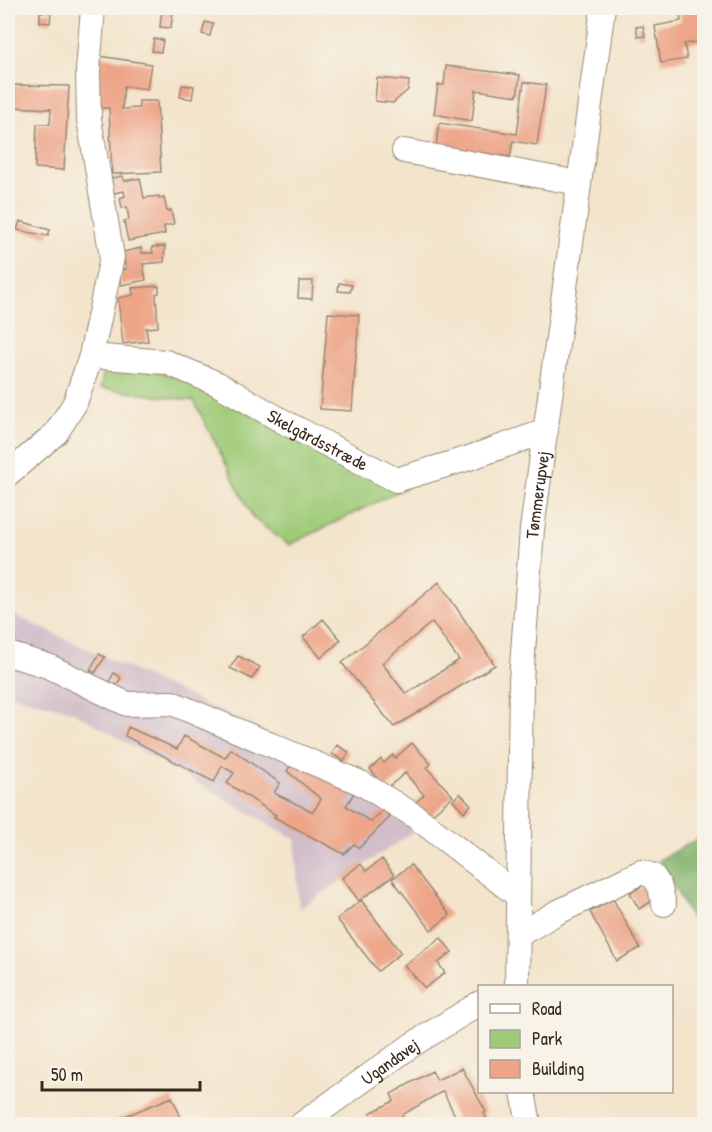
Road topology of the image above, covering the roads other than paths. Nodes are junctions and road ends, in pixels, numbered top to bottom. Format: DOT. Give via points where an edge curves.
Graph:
graph roads {
  1 [pos="93,8"];
  2 [pos="603,8"];
  3 [pos="404,151"];
  4 [pos="579,183"];
  5 [pos="92,356"];
  6 [pos="546,431"];
  7 [pos="8,474"];
  8 [pos="8,654"];
  9 [pos="518,896"];
  10 [pos="664,904"];
  11 [pos="518,935"];
  12 [pos="514,985"];
  13 [pos="478,1005"];
  14 [pos="523,1093"];
  15 [pos="302,1125"];
  16 [pos="529,1125"];
  1 -- 5 [label="street" via="88,71 90,119 112,257"];
  2 -- 4 [label="street, Tømmerupvej"];
  3 -- 4 [label="street"];
  4 -- 6 [label="street, Tømmerupvej"];
  5 -- 6 [label="street, Skelgårdsstræde" via="166,362 218,384 396,480"];
  5 -- 7 [label="street" via="75,403 56,433"];
  6 -- 9 [label="street, Tømmerupvej" via="532,529 521,680"];
  8 -- 9 [label="street" via="48,666 127,704 172,703 361,783 415,816"];
  9 -- 11 [label="street, Tømmerupvej"];
  10 -- 11 [label="street" via="653,876 641,872"];
  11 -- 12 [label="street, Tømmerupvej"];
  13 -- 15 [label="street, Ugandavej" via="421,1039"];
  14 -- 16 [label="street"];
}
